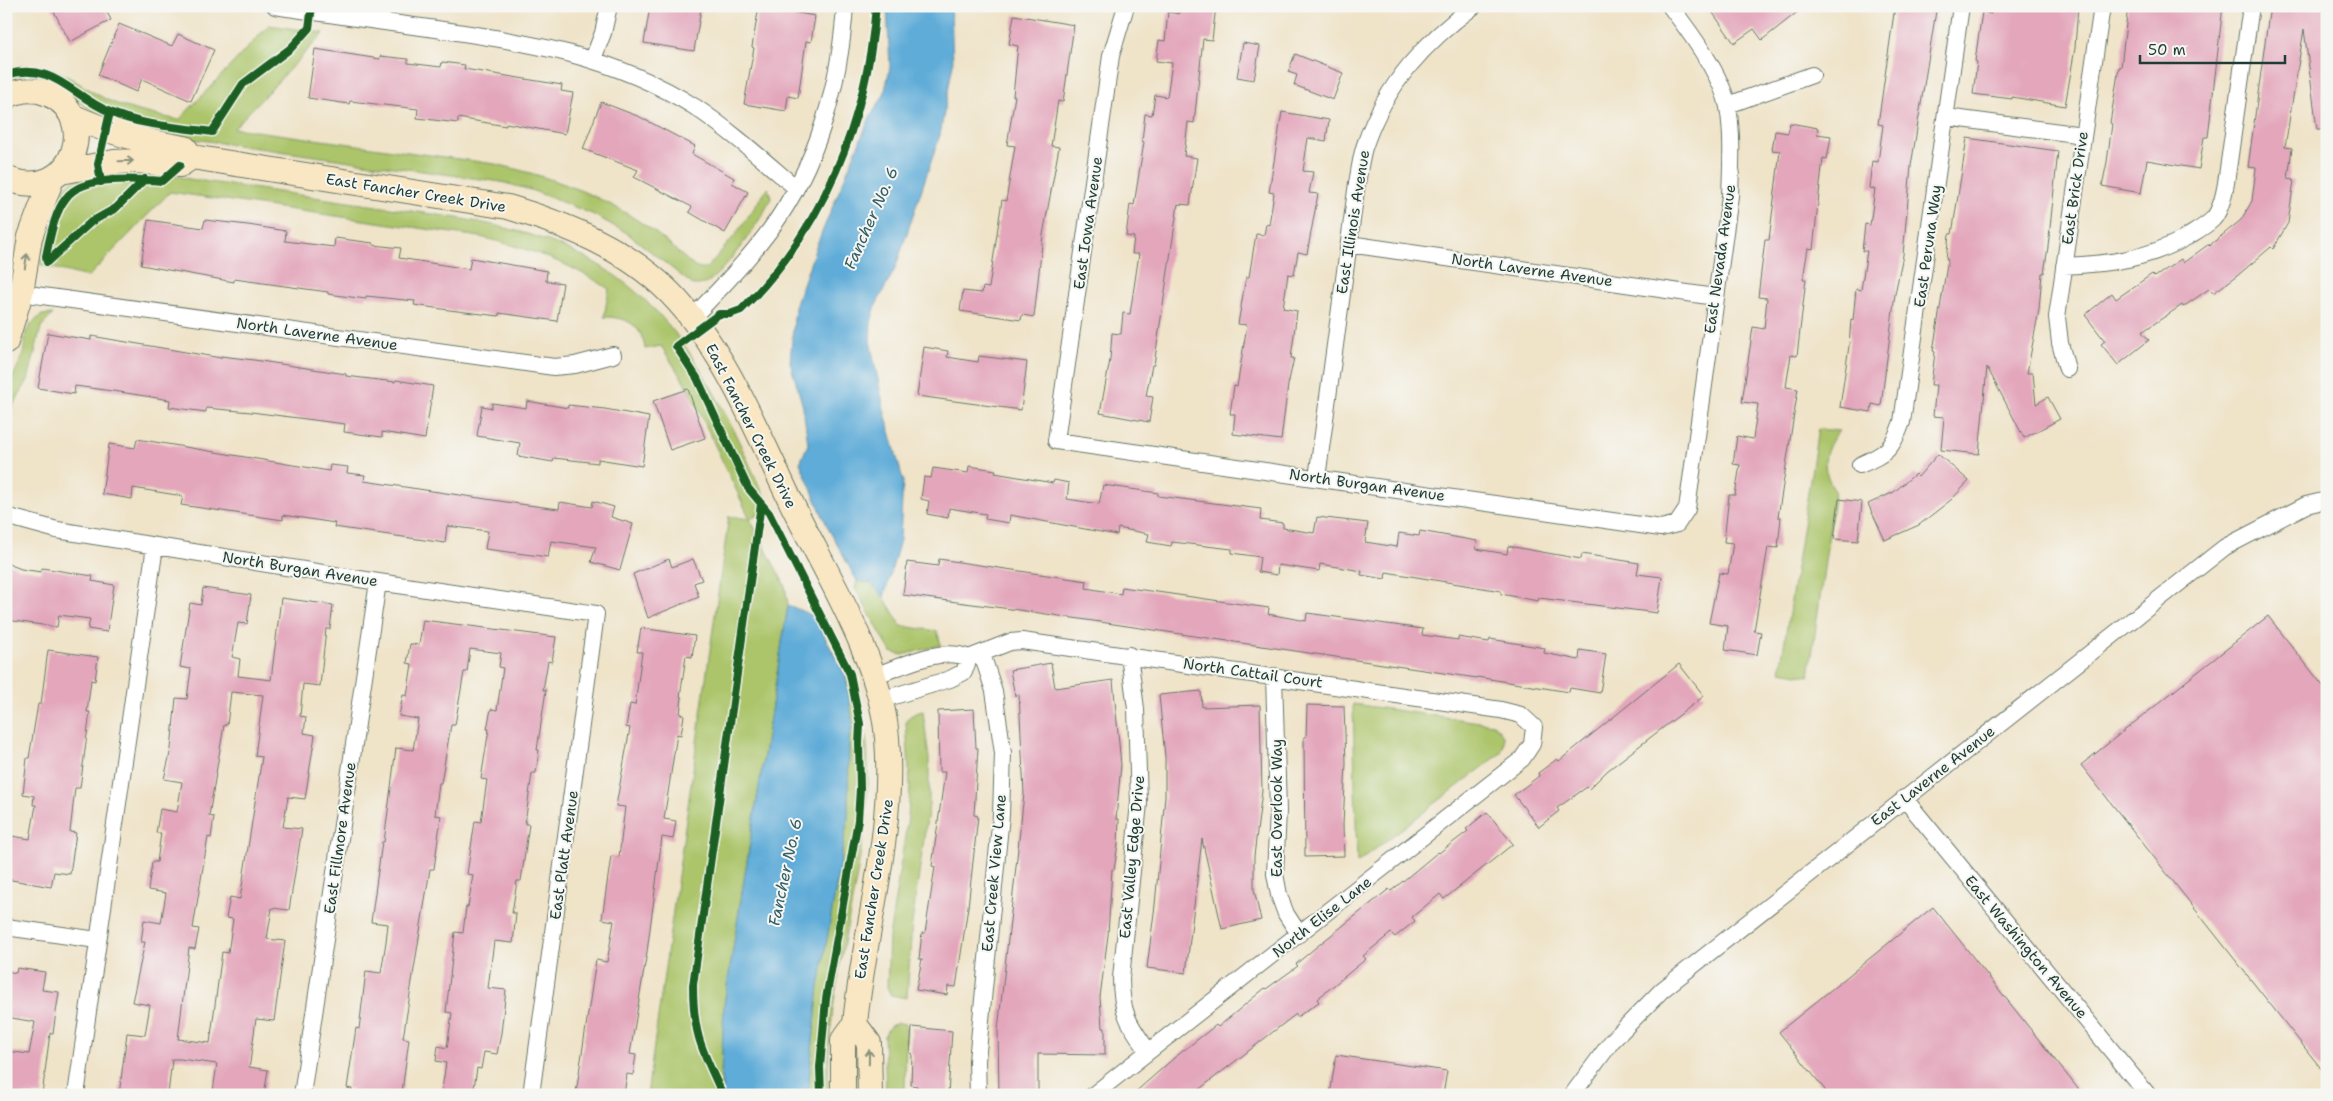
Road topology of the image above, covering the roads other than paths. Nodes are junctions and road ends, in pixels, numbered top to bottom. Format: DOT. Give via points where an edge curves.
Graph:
graph roads {
  1 [pos="275,6"];
  2 [pos="609,6"];
  3 [pos="845,6"];
  4 [pos="1126,6"];
  5 [pos="1670,6"];
  6 [pos="1962,6"];
  7 [pos="2102,6"];
  8 [pos="2251,6"];
  9 [pos="1465,9"];
  10 [pos="593,59"];
  11 [pos="1812,75"];
  12 [pos="6,97"];
  13 [pos="1728,105"];
  14 [pos="72,116"];
  15 [pos="1946,117"];
  16 [pos="2083,135"];
  17 [pos="192,157"];
  18 [pos="57,175"];
  19 [pos="6,178"];
  20 [pos="796,188"];
  21 [pos="1349,244"];
  22 [pos="2064,266"];
  23 [pos="21,293"];
  24 [pos="1715,297"];
  25 [pos="692,318"];
  26 [pos="6,342"];
  27 [pos="613,355"];
  28 [pos="2067,369"];
  29 [pos="1056,441"];
  30 [pos="1860,465"];
  31 [pos="1317,478"];
  32 [pos="2327,500"];
  33 [pos="6,516"];
  34 [pos="1677,524"];
  35 [pos="155,546"];
  36 [pos="378,582"];
  37 [pos="596,614"];
  38 [pos="1129,655"];
  39 [pos="976,656"];
  40 [pos="874,676"];
  41 [pos="1274,676"];
  42 [pos="881,700"];
  43 [pos="1534,727"];
  44 [pos="1904,798"];
  45 [pos="6,927"];
  46 [pos="1299,934"];
  47 [pos="97,940"];
  48 [pos="855,1024"];
  49 [pos="1148,1051"];
  50 [pos="76,1095"];
  51 [pos="302,1095"];
  52 [pos="531,1095"];
  53 [pos="843,1095"];
  54 [pos="870,1095"];
  55 [pos="978,1095"];
  56 [pos="1093,1095"];
  57 [pos="1572,1095"];
  58 [pos="2148,1095"];
  1 -- 10 [label="street" via="508,39"];
  2 -- 10 [label="street"];
  3 -- 20 [label="street" via="843,41 833,92"];
  4 -- 29 [label="street, East Iowa Avenue" via="1112,56"];
  5 -- 13 [label="street, East Nevada Avenue" via="1702,51"];
  6 -- 15 [label="street, East Peruna Way"];
  7 -- 16 [label="street, East Brick Drive"];
  8 -- 22 [label="street" via="2226,183 2222,202 2213,218 2165,249 2133,260"];
  9 -- 21 [label="street, East Illinois Avenue" via="1426,45 1400,75 1380,108 1365,143"];
  10 -- 20 [label="street" via="620,68 694,107 729,131"];
  11 -- 13 [label="street"];
  12 -- 14 [label="street" via="22,91 46,93 56,98"];
  13 -- 24 [label="street, East Nevada Avenue" via="1732,150 1730,196"];
  14 -- 17 [label="street, East Fancher Creek Drive" via="134,139 185,148"];
  14 -- 18 [label="street" via="76,146 71,160"];
  15 -- 16 [label="street"];
  15 -- 30 [label="street, East Peruna Way" via="1902,422 1894,444 1880,456"];
  16 -- 22 [label="street, East Brick Drive"];
  18 -- 17 [label="street, East Fancher Creek Drive, one-way" via="114,162 180,165"];
  17 -- 25 [label="street, East Fancher Creek Drive" via="476,201 545,218 589,235 648,273"];
  18 -- 19 [label="street, East Fancher Creek Drive" via="29,184"];
  23 -- 18 [label="street, one-way" via="30,238"];
  20 -- 25 [label="street" via="771,229 739,269"];
  21 -- 24 [label="street, North Laverne Avenue"];
  21 -- 31 [label="street, East Illinois Avenue"];
  22 -- 28 [label="street, East Brick Drive" via="2057,317"];
  23 -- 26 [label="street"];
  23 -- 27 [label="street, North Laverne Avenue" via="554,367"];
  24 -- 34 [label="street, East Nevada Avenue" via="1687,509"];
  25 -- 40 [label="street, East Fancher Creek Drive" via="732,384 852,625"];
  29 -- 31 [label="street, North Burgan Avenue"];
  31 -- 34 [label="street, North Burgan Avenue" via="1661,528"];
  32 -- 44 [label="street, East Laverne Avenue" via="2306,505 2225,547"];
  33 -- 35 [label="street, North Burgan Avenue" via="58,530"];
  35 -- 36 [label="street, North Burgan Avenue"];
  35 -- 47 [label="street"];
  36 -- 37 [label="street, North Burgan Avenue"];
  36 -- 51 [label="street, East Fillmore Avenue"];
  37 -- 52 [label="street, East Platt Avenue"];
  38 -- 39 [label="street, North Cattail Court" via="1022,641 1010,642"];
  38 -- 41 [label="street, North Cattail Court"];
  38 -- 49 [label="street, East Valley Edge Drive" via="1136,710 1138,803 1121,1001 1129,1024"];
  39 -- 40 [label="street" via="944,654"];
  39 -- 42 [label="street, North Cattail Court" via="964,672 950,679"];
  39 -- 55 [label="street, East Creek View Lane" via="994,691 1003,753 1001,816 977,1061"];
  40 -- 42 [label="street, East Fancher Creek Drive"];
  41 -- 43 [label="street, North Cattail Court" via="1501,710 1520,715"];
  41 -- 46 [label="street, East Overlook Way" via="1278,811 1275,874 1286,914"];
  42 -- 48 [label="street, East Fancher Creek Drive" via="887,737 889,792"];
  43 -- 46 [label="street, North Elise Lane" via="1532,744 1522,759"];
  44 -- 57 [label="street, East Laverne Avenue" via="1646,1004 1612,1041"];
  44 -- 58 [label="street, East Washington Avenue"];
  45 -- 47 [label="street"];
  46 -- 49 [label="street, North Elise Lane"];
  47 -- 50 [label="street"];
  48 -- 53 [label="street" via="843,1040"];
  54 -- 48 [label="street, one-way" via="869,1043"];
  49 -- 56 [label="street, North Elise Lane"];
}
